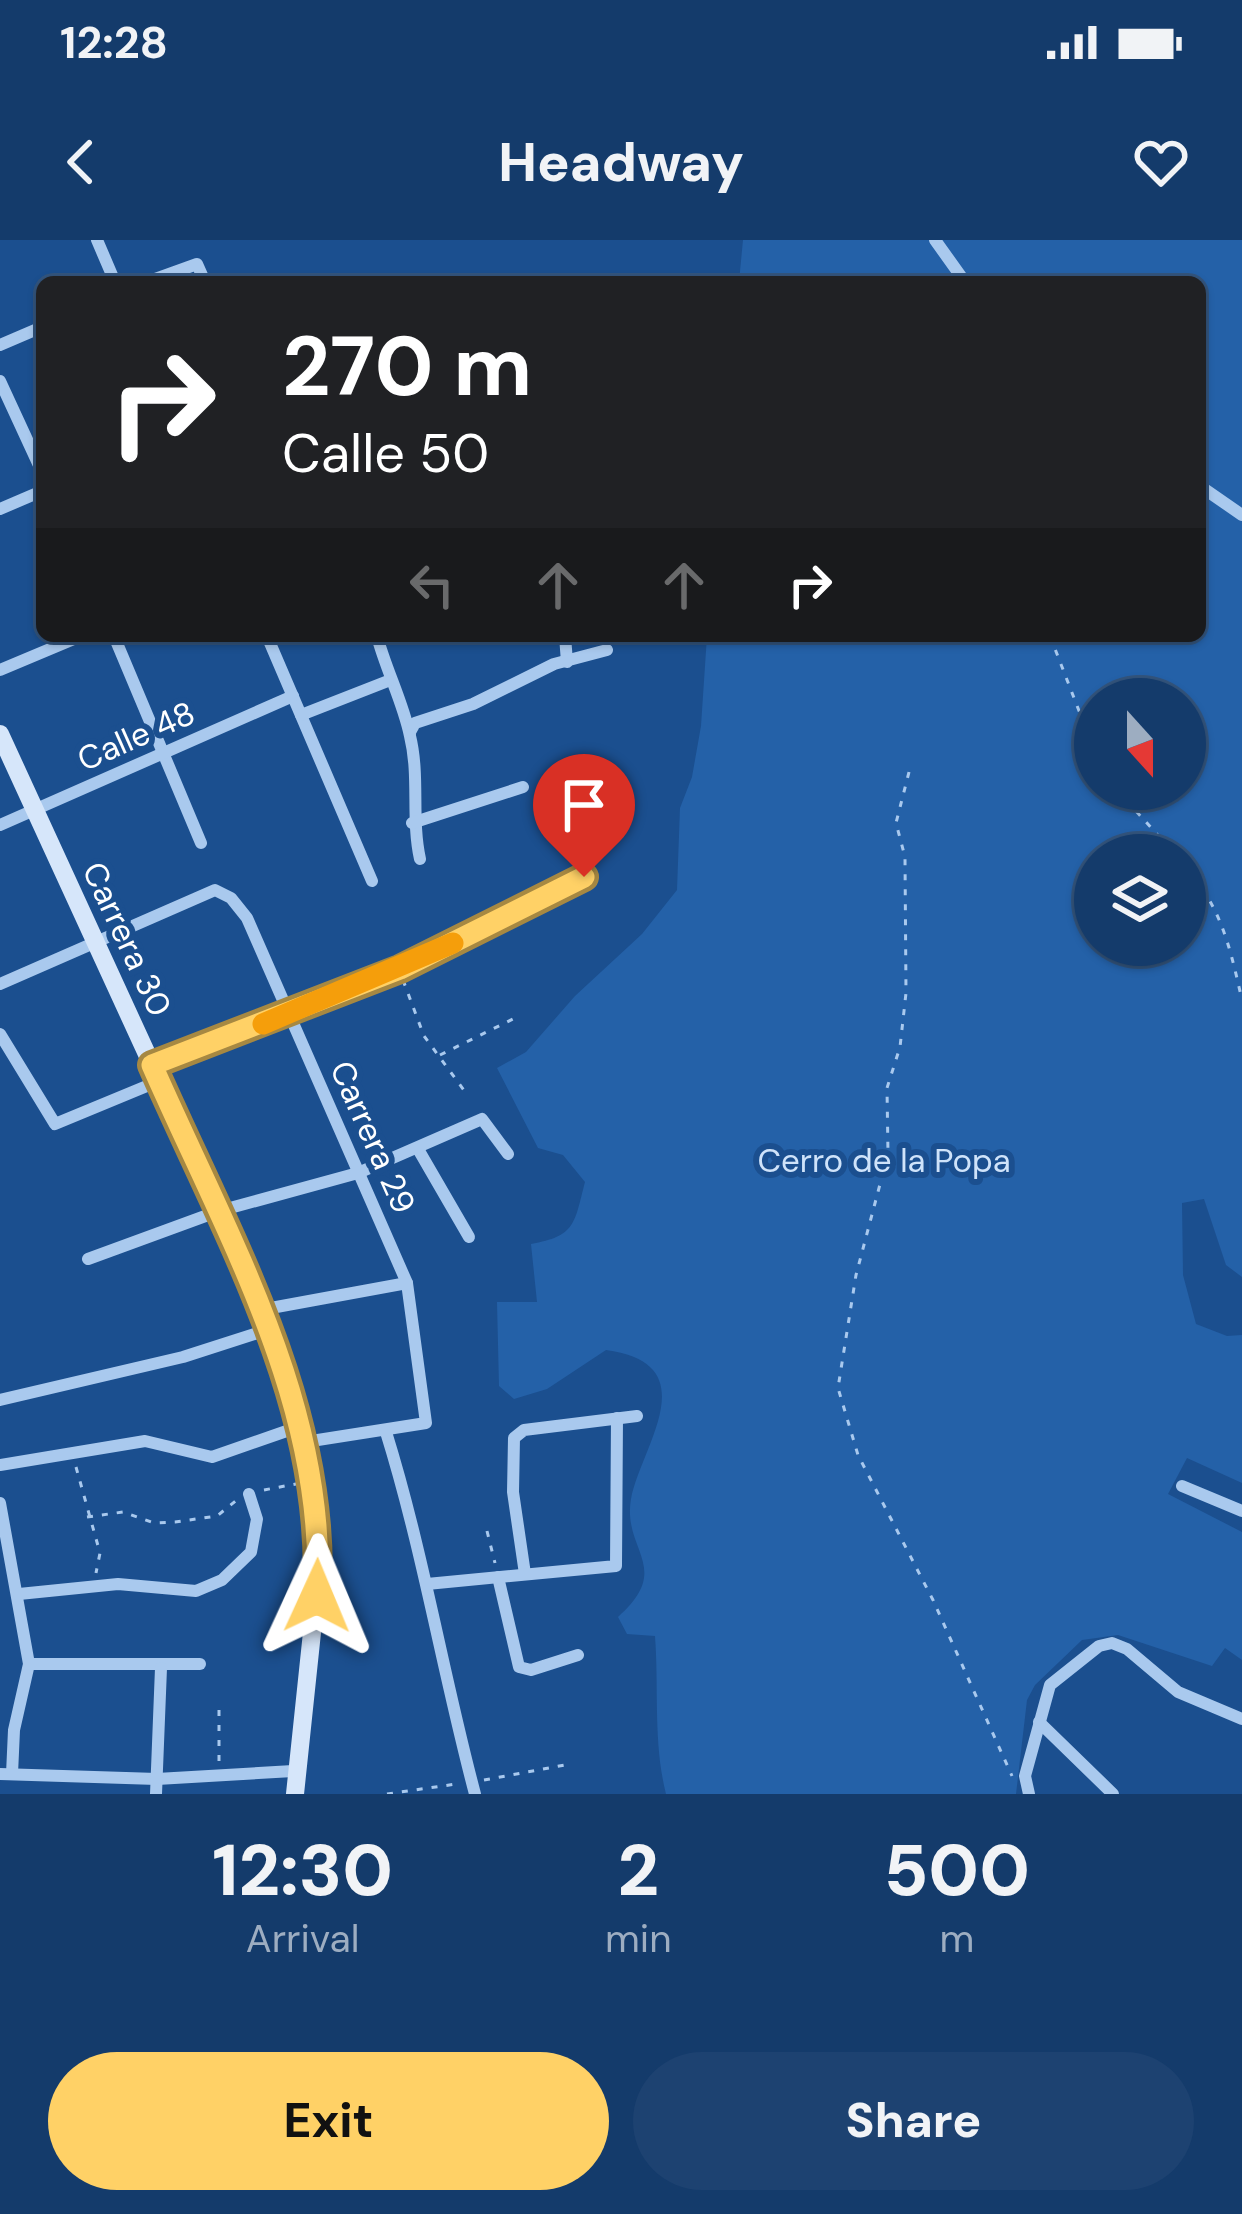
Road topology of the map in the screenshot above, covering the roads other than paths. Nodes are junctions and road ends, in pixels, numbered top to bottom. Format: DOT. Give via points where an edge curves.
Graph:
graph roads {
  1 [pos="97,240"];
  2 [pos="935,240"];
  3 [pos="112,276"];
  4 [pos="164,276"];
  5 [pos="202,276"];
  6 [pos="961,276"];
  7 [pos="36,330"];
  8 [pos="0,345"];
  9 [pos="0,381"];
  10 [pos="36,459"];
  11 [pos="1206,490"];
  12 [pos="36,493"];
  13 [pos="0,509"];
  14 [pos="1242,515"];
  15 [pos="67,642"];
  16 [pos="117,642"];
  17 [pos="270,642"];
  18 [pos="378,642"];
  19 [pos="565,642"];
  20 [pos="608,650"];
  21 [pos="567,662"];
  22 [pos="0,670"];
  23 [pos="388,681"];
  24 [pos="292,696"];
  25 [pos="301,715"];
  26 [pos="410,732"];
  27 [pos="0,734"];
  28 [pos="164,753"];
  29 [pos="523,787"];
  30 [pos="34,810"];
  31 [pos="412,823"];
  32 [pos="0,825"];
  33 [pos="201,843"];
  34 [pos="420,859"];
  35 [pos="584,877"];
  36 [pos="372,881"];
  37 [pos="94,940"];
  38 [pos="0,984"];
  39 [pos="291,1014"];
  40 [pos="0,1034"];
  41 [pos="155,1073"];
  42 [pos="418,1149"];
  43 [pos="508,1154"];
  44 [pos="358,1173"];
  45 [pos="218,1211"];
  46 [pos="469,1237"];
  47 [pos="88,1259"];
  48 [pos="407,1283"];
  49 [pos="260,1310"];
  50 [pos="267,1330"];
  51 [pos="0,1400"];
  52 [pos="637,1416"];
  53 [pos="617,1418"];
  54 [pos="386,1432"];
  55 [pos="303,1434"];
  56 [pos="0,1465"];
  57 [pos="1182,1486"];
  58 [pos="249,1494"];
  59 [pos="0,1503"];
  60 [pos="1242,1511"];
  61 [pos="525,1574"];
  62 [pos="498,1576"];
  63 [pos="427,1584"];
  64 [pos="20,1594"];
  65 [pos="578,1655"];
  66 [pos="29,1664"];
  67 [pos="200,1664"];
  68 [pos="161,1668"];
  69 [pos="1242,1719"];
  70 [pos="1039,1722"];
  71 [pos="7,1730"];
  72 [pos="293,1771"];
  73 [pos="6,1774"];
  74 [pos="235,1774"];
  75 [pos="156,1787"];
  76 [pos="1027,1791"];
  77 [pos="236,1792"];
  78 [pos="295,1794"];
  79 [pos="475,1794"];
  80 [pos="1113,1794"];
  1 -- 3 [label="street"];
  2 -- 6 [label="street"];
  4 -- 5 [label="street" via="197,264"];
  7 -- 8 [label="street"];
  9 -- 10 [label="street"];
  11 -- 14 [label="street"];
  12 -- 13 [label="street"];
  15 -- 22 [label="street"];
  16 -- 28 [label="street"];
  17 -- 24 [label="street"];
  18 -- 23 [label="street"];
  19 -- 21 [label="street"];
  20 -- 21 [label="street"];
  21 -- 26 [label="street" via="416,722"];
  23 -- 25 [label="street"];
  23 -- 26 [label="street"];
  24 -- 25 [label="street"];
  24 -- 28 [label="street, Calle 48"];
  25 -- 36 [label="street"];
  26 -- 31 [label="street"];
  27 -- 30 [label="street, Carrera 30"];
  28 -- 30 [label="street, Calle 48"];
  28 -- 33 [label="street"];
  29 -- 31 [label="street"];
  30 -- 32 [label="street, Calle 48"];
  30 -- 37 [label="street, Carrera 30"];
  31 -- 34 [label="street"];
  35 -- 39 [label="street"];
  37 -- 38 [label="street"];
  37 -- 39 [label="street, Carrera 29" via="222,890 247,918"];
  37 -- 41 [label="street, Carrera 30"];
  39 -- 41 [label="street"];
  39 -- 44 [label="street, Carrera 29"];
  40 -- 41 [label="street" via="55,1124"];
  41 -- 45 [label="street, Carrera 30"];
  42 -- 43 [label="street" via="482,1119"];
  42 -- 44 [label="street"];
  42 -- 46 [label="street"];
  44 -- 45 [label="street"];
  44 -- 48 [label="street, Carrera 29"];
  45 -- 47 [label="street"];
  45 -- 49 [label="street, Carrera 30"];
  48 -- 49 [label="street"];
  48 -- 54 [label="street, Carrera 29" via="426,1423"];
  49 -- 50 [label="street, Carrera 30"];
  50 -- 51 [label="street"];
  50 -- 55 [label="street, Carrera 30"];
  52 -- 53 [label="street"];
  53 -- 61 [label="street" via="616,1566"];
  53 -- 61 [label="street" via="514,1438"];
  54 -- 55 [label="street"];
  54 -- 63 [label="street"];
  55 -- 56 [label="street" via="212,1456 145,1442"];
  55 -- 72 [label="street, Carrera 30" via="315,1480 315,1627"];
  57 -- 60 [label="street"];
  58 -- 64 [label="street" via="257,1519 251,1552 222,1580 196,1591 94,1586"];
  59 -- 64 [label="street"];
  61 -- 62 [label="street"];
  62 -- 63 [label="street"];
  62 -- 65 [label="street" via="519,1667"];
  63 -- 79 [label="street"];
  64 -- 66 [label="street"];
  66 -- 68 [label="street"];
  66 -- 71 [label="street"];
  67 -- 68 [label="street"];
  68 -- 75 [label="street"];
  69 -- 70 [label="street" via="1178,1692 1112,1642 1050,1685"];
  70 -- 76 [label="street"];
  70 -- 80 [label="street"];
  71 -- 73 [label="street"];
  72 -- 74 [label="street"];
  72 -- 78 [label="street, Carrera 30"];
  73 -- 75 [label="street"];
  74 -- 75 [label="street"];
  74 -- 77 [label="street"];
}
